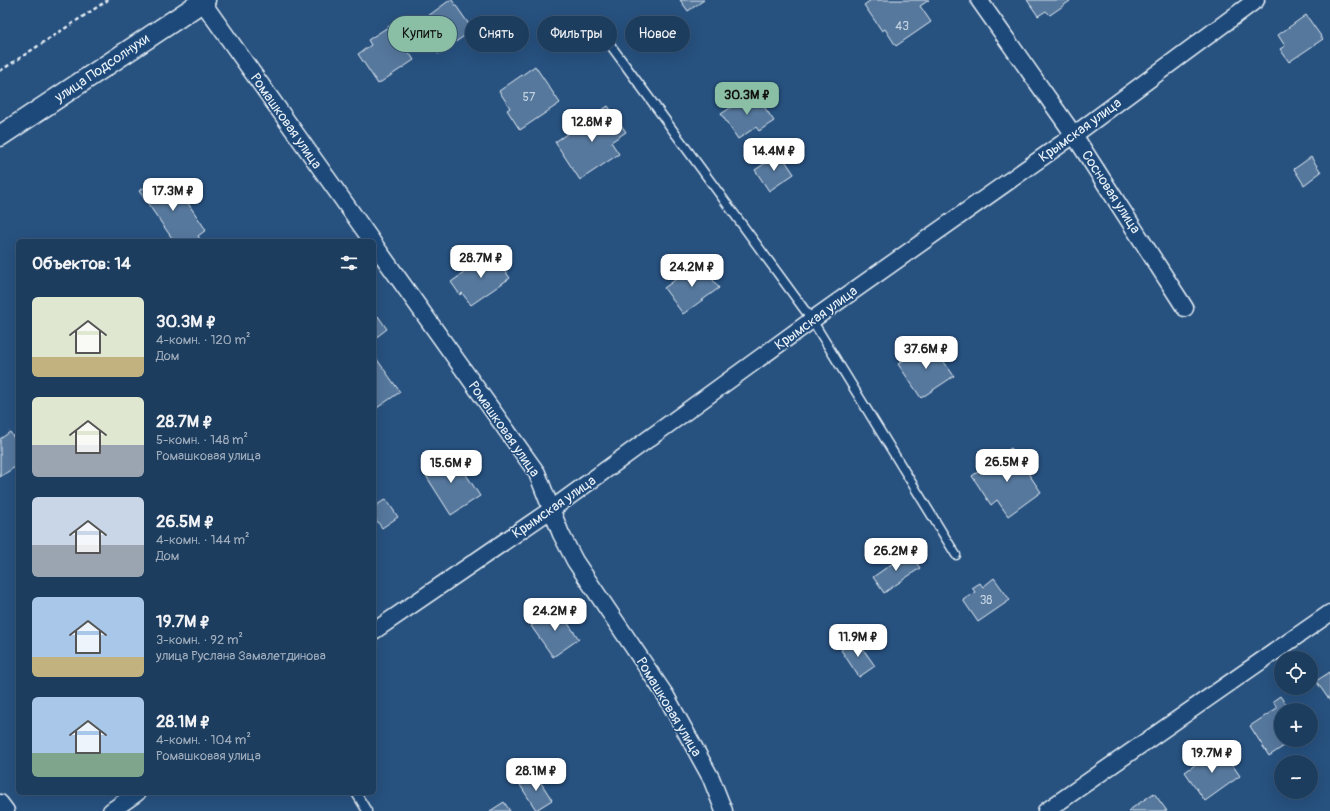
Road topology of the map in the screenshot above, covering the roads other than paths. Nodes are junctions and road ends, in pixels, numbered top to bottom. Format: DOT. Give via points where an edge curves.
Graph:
graph roads {
  1 [pos="979,0"];
  2 [pos="1256,0"];
  3 [pos="202,1"];
  4 [pos="616,52"];
  5 [pos="1074,135"];
  6 [pos="0,136"];
  7 [pos="371,239"];
  8 [pos="376,247"];
  9 [pos="1185,308"];
  10 [pos="812,320"];
  11 [pos="552,509"];
  12 [pos="956,555"];
  13 [pos="1330,613"];
  14 [pos="376,630"];
  15 [pos="135,795"];
  16 [pos="357,795"];
  17 [pos="0,803"];
  18 [pos="6,811"];
  19 [pos="111,811"];
  20 [pos="368,811"];
  21 [pos="724,811"];
  22 [pos="1046,811"];
  1 -- 5 [label="street, Сосновая улица"];
  2 -- 5 [label="street, Крымская улица"];
  3 -- 6 [label="street, улица Подсолнухи"];
  3 -- 7 [label="street, Ромашковая улица"];
  4 -- 10 [label="lane"];
  5 -- 9 [label="street, Сосновая улица"];
  5 -- 10 [label="street, Крымская улица"];
  8 -- 11 [label="street, Ромашковая улица" via="537,473"];
  10 -- 11 [label="street, Крымская улица"];
  10 -- 12 [label="lane"];
  11 -- 14 [label="street, Крымская улица"];
  11 -- 21 [label="street, Ромашковая улица" via="575,561 666,696 711,778"];
  13 -- 22 [label="street"];
  15 -- 19 [label="street"];
  16 -- 20 [label="lane"];
  17 -- 18 [label="street"];
}
